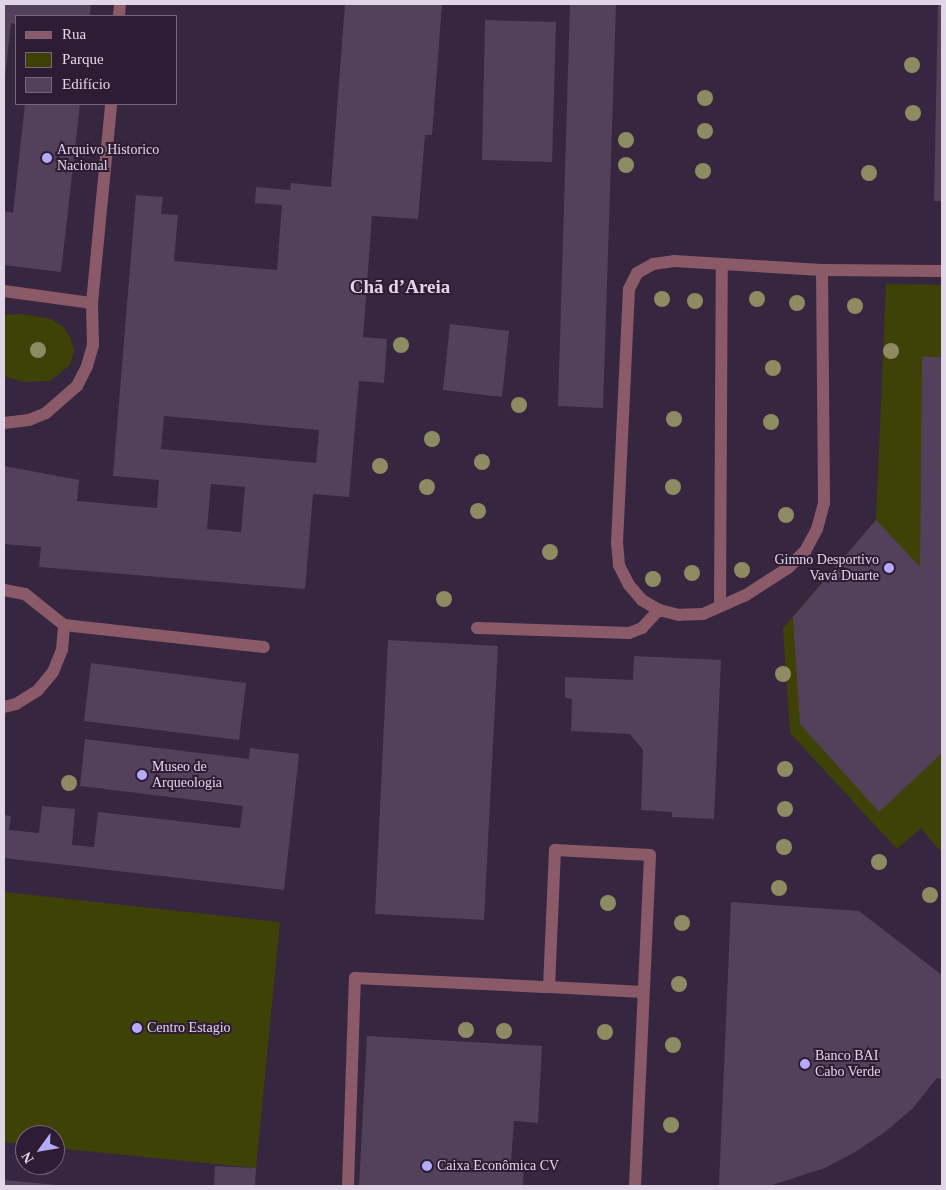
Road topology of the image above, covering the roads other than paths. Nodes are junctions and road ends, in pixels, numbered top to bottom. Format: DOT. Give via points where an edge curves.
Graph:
graph roads {
  1 [pos="111,105"];
  2 [pos="722,264"];
  3 [pos="822,270"];
  4 [pos="942,271"];
  5 [pos="4,291"];
  6 [pos="92,303"];
  7 [pos="7,424"];
  8 [pos="4,590"];
  9 [pos="720,606"];
  10 [pos="660,610"];
  11 [pos="64,625"];
  12 [pos="477,628"];
  13 [pos="264,647"];
  14 [pos="4,706"];
  15 [pos="549,987"];
  16 [pos="643,992"];
  17 [pos="348,1186"];
  18 [pos="635,1186"];
  1 -- 6 [label="street"];
  2 -- 3 [label="street"];
  2 -- 9 [label="street"];
  2 -- 10 [label="street" via="674,261 653,264 637,273 629,289 619,565 629,585 642,600"];
  3 -- 4 [label="street"];
  3 -- 9 [label="street" via="824,503 817,529 806,550 788,568 767,583"];
  5 -- 6 [label="street"];
  6 -- 7 [label="street" via="94,345 77,386 46,413"];
  8 -- 11 [label="street" via="25,594"];
  9 -- 10 [label="street" via="703,614"];
  10 -- 12 [label="street" via="642,628 630,632"];
  11 -- 13 [label="street"];
  11 -- 14 [label="street" via="62,650 53,672 38,690 16,704"];
  15 -- 16 [label="street"];
  15 -- 16 [label="street" via="555,850 650,855"];
  15 -- 17 [label="street" via="356,978"];
  16 -- 18 [label="street"];
}
